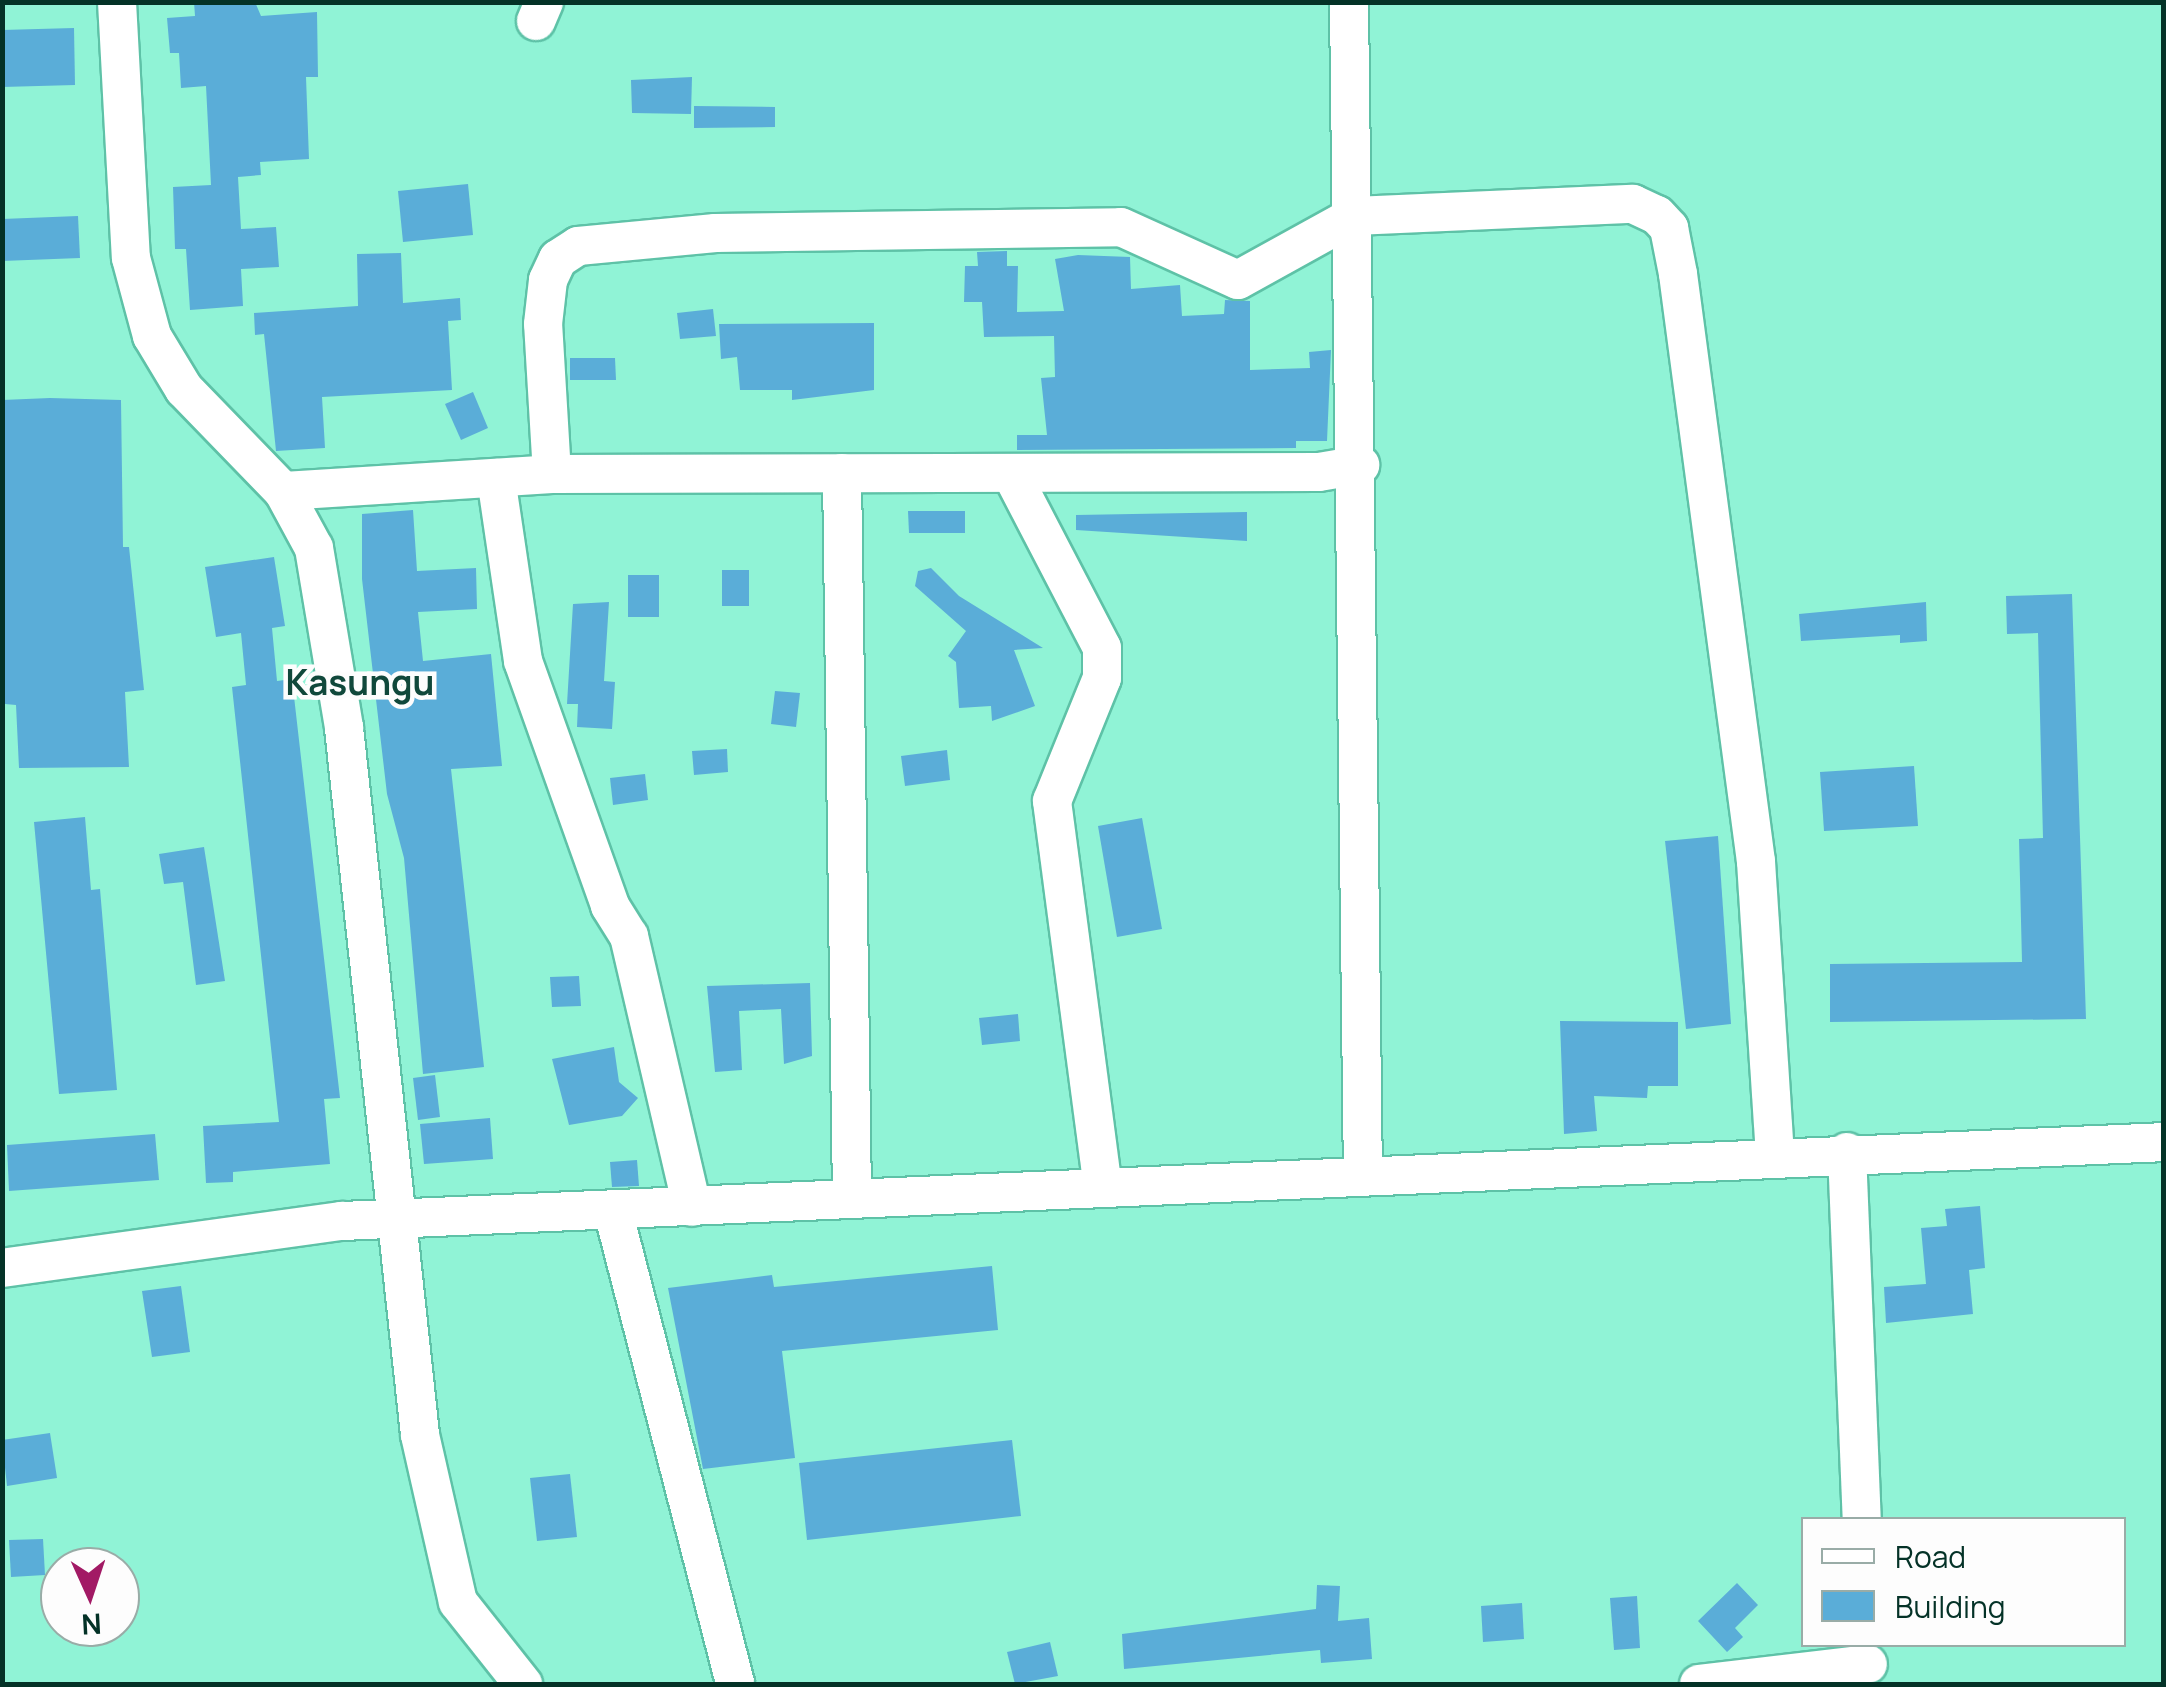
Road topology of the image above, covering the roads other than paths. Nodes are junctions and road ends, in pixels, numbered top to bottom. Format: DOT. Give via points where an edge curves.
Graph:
graph roads {
  1 [pos="117,2"];
  2 [pos="1349,2"];
  3 [pos="1354,216"];
  4 [pos="1360,465"];
  5 [pos="1010,473"];
  6 [pos="552,474"];
  7 [pos="842,474"];
  8 [pos="496,478"];
  9 [pos="284,491"];
  10 [pos="2164,1142"];
  11 [pos="1847,1152"];
  12 [pos="1775,1156"];
  13 [pos="1362,1176"];
  14 [pos="1103,1186"];
  15 [pos="852,1196"];
  16 [pos="692,1208"];
  17 [pos="613,1211"];
  18 [pos="399,1219"];
  19 [pos="2,1268"];
  20 [pos="1862,1517"];
  21 [pos="1868,1664"];
  22 [pos="523,1684"];
  23 [pos="735,1684"];
  24 [pos="1699,1684"];
  1 -- 9 [label="street" via="131,258 152,336 184,389"];
  2 -- 3 [label="street"];
  3 -- 4 [label="street"];
  3 -- 6 [label="street" via="1238,280 1121,227 715,232 578,246 558,258 548,280"];
  3 -- 12 [label="street" via="1633,204 1669,228 1756,862"];
  4 -- 5 [label="street"];
  4 -- 13 [label="street"];
  5 -- 7 [label="street"];
  5 -- 14 [label="street" via="1102,648 1102,678 1052,801"];
  6 -- 7 [label="street"];
  6 -- 8 [label="street"];
  7 -- 15 [label="street"];
  8 -- 9 [label="street"];
  8 -- 16 [label="street" via="523,662 610,906 629,936"];
  9 -- 18 [label="street" via="314,548 344,728"];
  10 -- 11 [label="street"];
  11 -- 12 [label="street"];
  11 -- 20 [label="street"];
  12 -- 13 [label="street"];
  13 -- 14 [label="street"];
  14 -- 15 [label="street"];
  15 -- 16 [label="street"];
  16 -- 17 [label="street"];
  17 -- 18 [label="street"];
  17 -- 23 [label="street"];
  18 -- 19 [label="street"];
  18 -- 22 [label="street" via="420,1435 458,1602"];
  21 -- 24 [label="street"];
}
